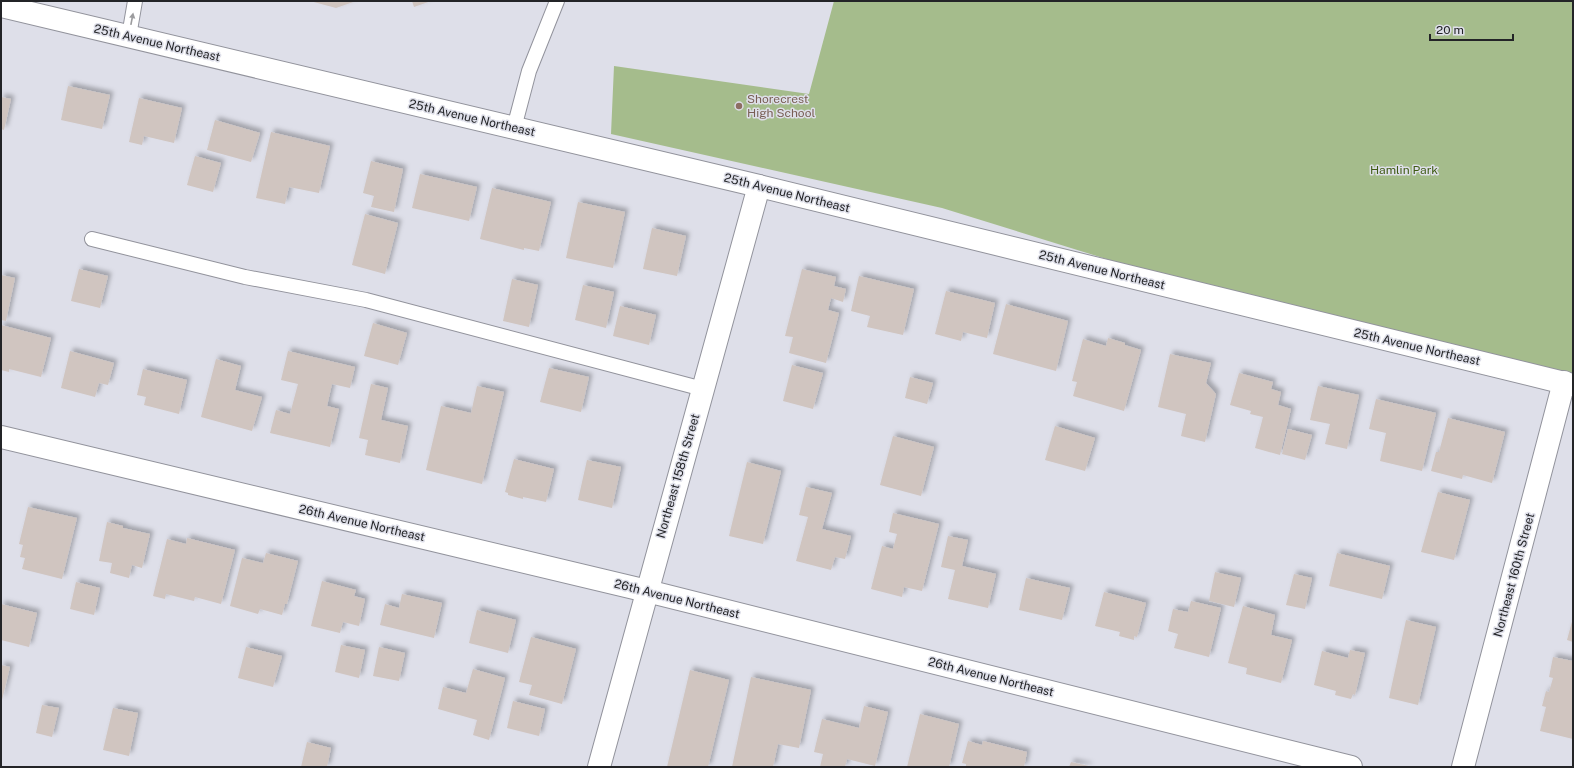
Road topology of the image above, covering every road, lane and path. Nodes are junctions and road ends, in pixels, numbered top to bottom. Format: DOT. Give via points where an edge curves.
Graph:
graph roads {
  1 [pos="135,1"];
  2 [pos="557,1"];
  3 [pos="1,6"];
  4 [pos="129,36"];
  5 [pos="514,128"];
  6 [pos="759,186"];
  7 [pos="92,239"];
  8 [pos="1569,384"];
  9 [pos="703,389"];
  10 [pos="1,437"];
  11 [pos="647,591"];
  12 [pos="599,767"];
  13 [pos="1351,767"];
  14 [pos="1463,767"];
  4 -- 1 [label="lane, one-way"];
  2 -- 5 [label="lane" via="530,71"];
  3 -- 4 [label="street, 25th Avenue Northeast"];
  4 -- 5 [label="street, 25th Avenue Northeast"];
  5 -- 6 [label="street, 25th Avenue Northeast"];
  6 -- 8 [label="street, 25th Avenue Northeast"];
  6 -- 9 [label="street, Northeast 158th Street"];
  7 -- 9 [label="lane" via="245,276 366,300"];
  8 -- 14 [label="street, Northeast 160th Street"];
  9 -- 11 [label="street, Northeast 158th Street"];
  10 -- 11 [label="street, 26th Avenue Northeast"];
  11 -- 12 [label="street, Northeast 158th Street"];
  11 -- 13 [label="street, 26th Avenue Northeast"];
}
